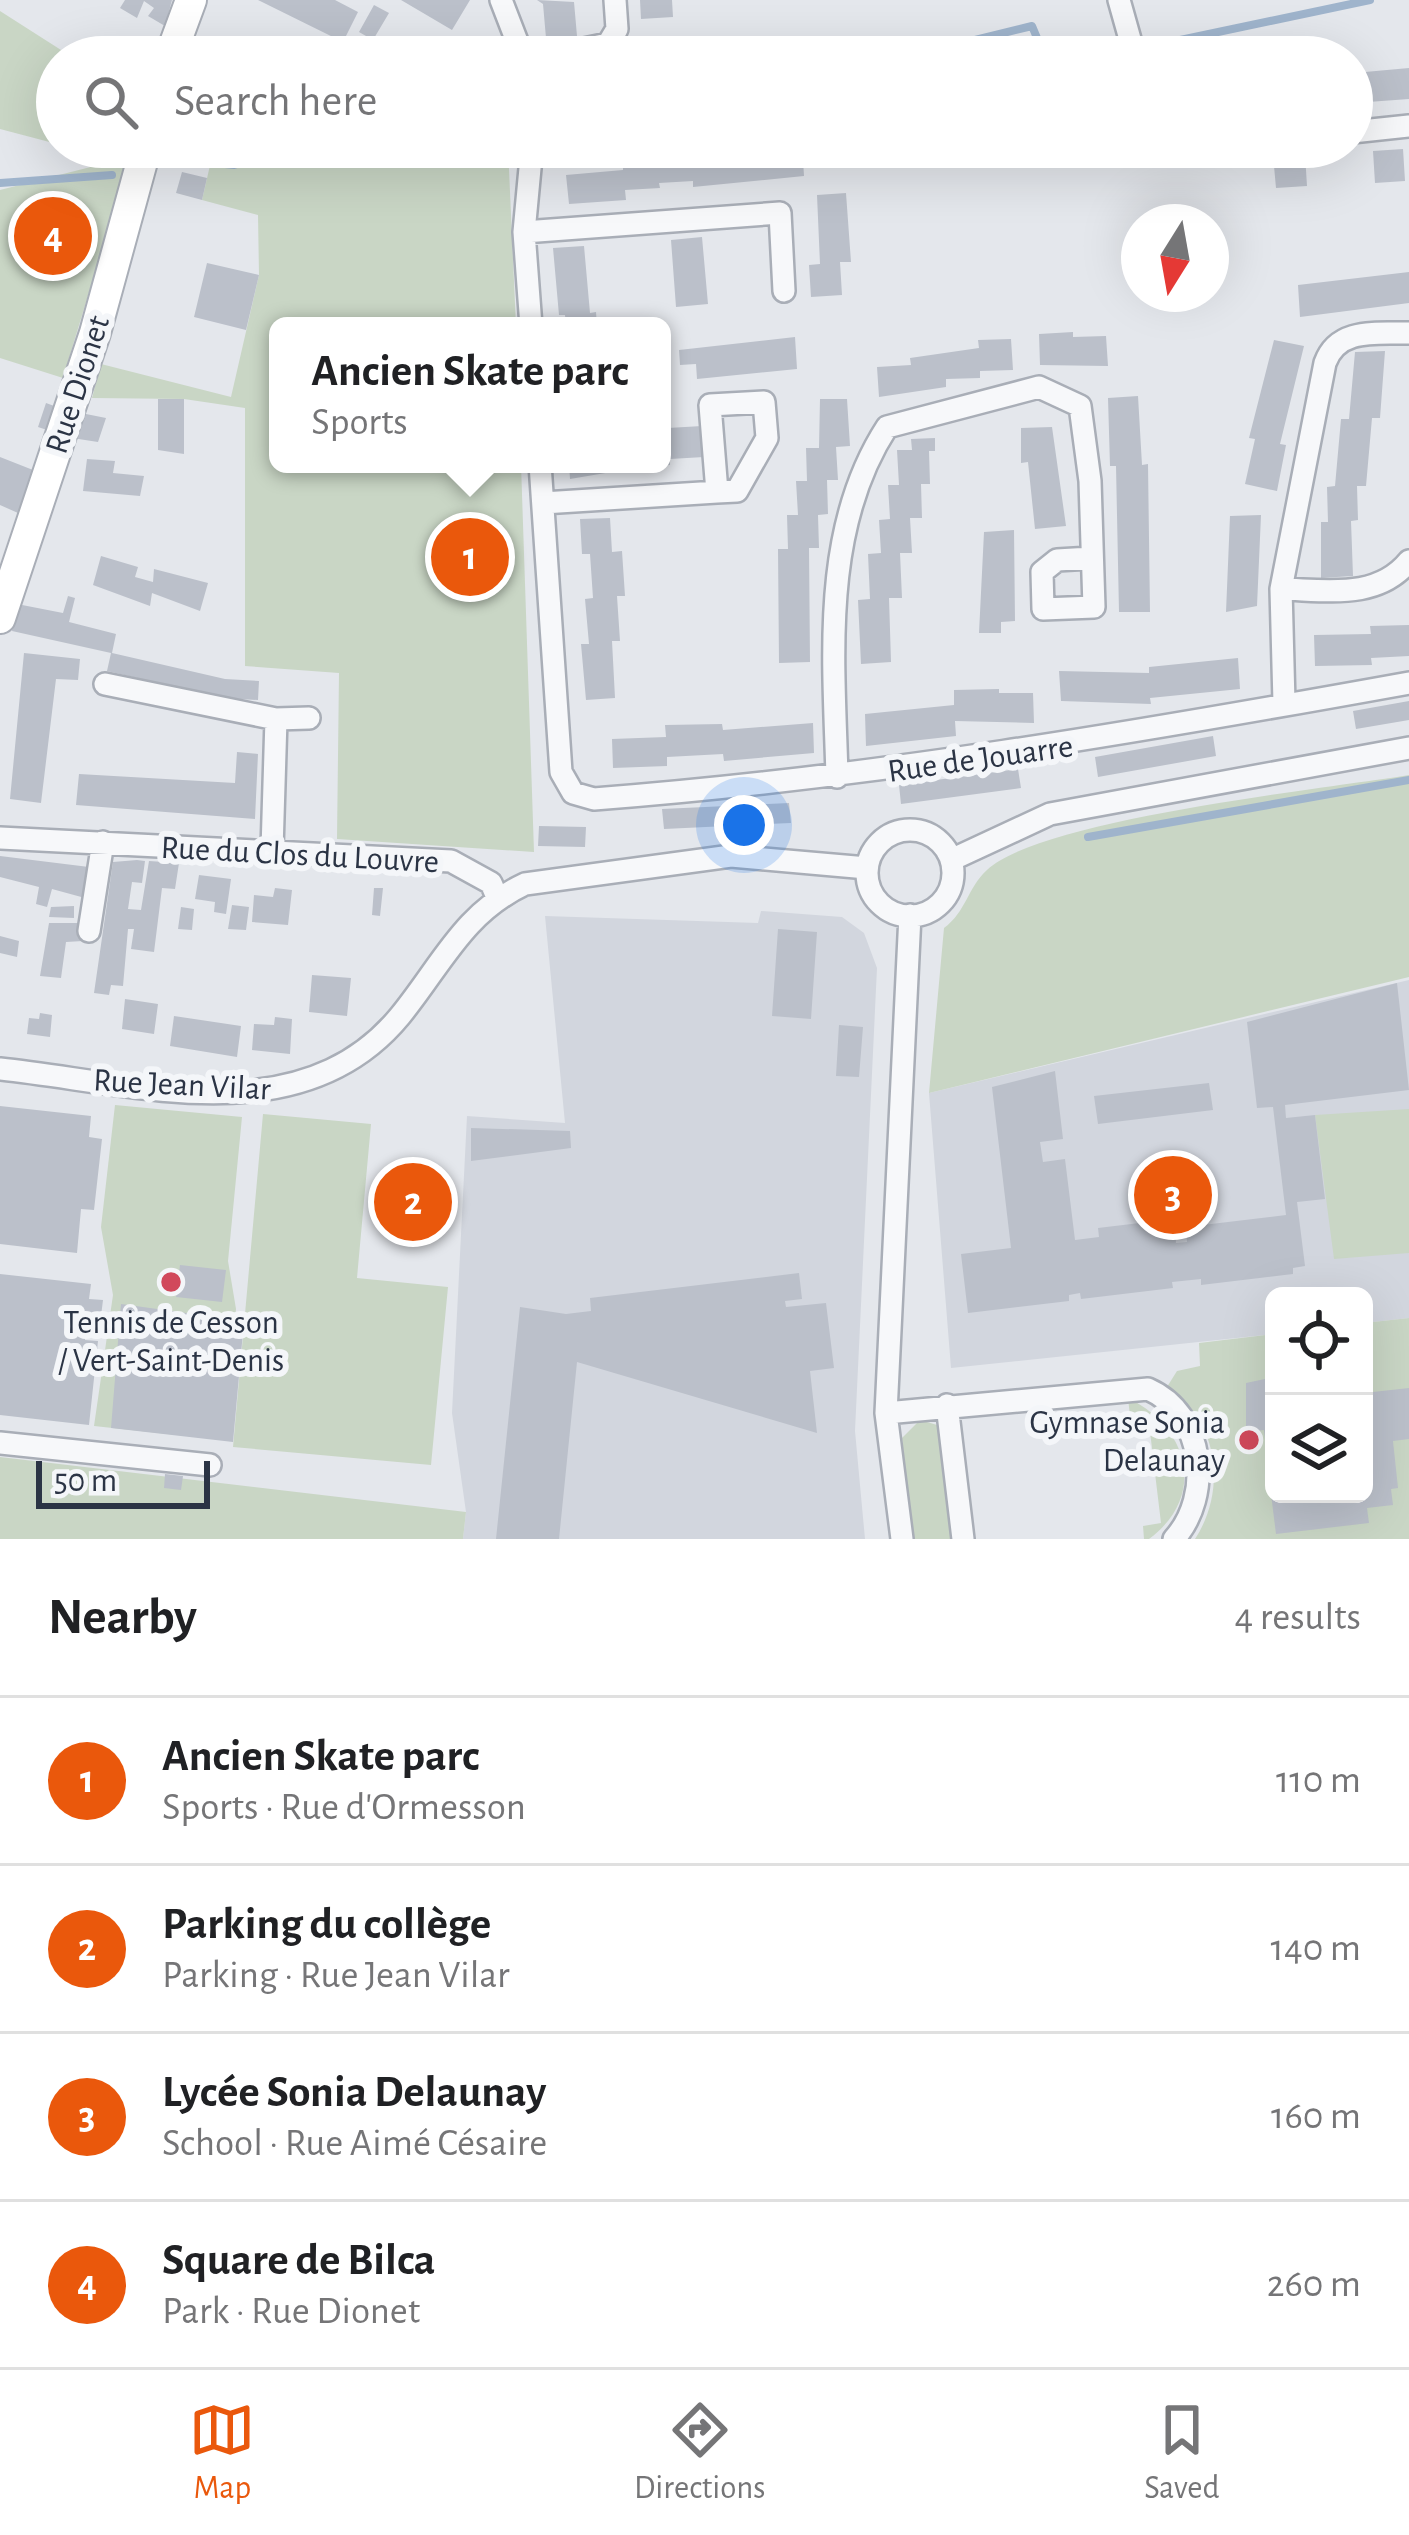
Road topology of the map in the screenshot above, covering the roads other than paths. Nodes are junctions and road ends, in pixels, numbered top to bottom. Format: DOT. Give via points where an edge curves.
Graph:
graph roads {
  1 [pos="191,0"];
  2 [pos="501,0"];
  3 [pos="615,0"];
  4 [pos="178,36"];
  5 [pos="515,36"];
  6 [pos="613,36"];
  7 [pos="1409,126"];
  8 [pos="1373,130"];
  9 [pos="140,168"];
  10 [pos="530,168"];
  11 [pos="524,232"];
  12 [pos="784,291"];
  13 [pos="529,317"];
  14 [pos="1409,333"];
  15 [pos="541,473"];
  16 [pos="717,492"];
  17 [pos="543,502"];
  18 [pos="1091,558"];
  19 [pos="1409,561"];
  20 [pos="1281,589"];
  21 [pos="0,618"];
  22 [pos="1409,683"];
  23 [pos="105,684"];
  24 [pos="1285,703"];
  25 [pos="309,718"];
  26 [pos="276,719"];
  27 [pos="1409,748"];
  28 [pos="837,777"];
  29 [pos="0,838"];
  30 [pos="103,842"];
  31 [pos="272,850"];
  32 [pos="951,860"];
  33 [pos="868,868"];
  34 [pos="497,897"];
  35 [pos="910,916"];
  36 [pos="89,931"];
  37 [pos="0,1069"];
  38 [pos="947,1405"];
  39 [pos="886,1413"];
  40 [pos="0,1443"];
  41 [pos="210,1466"];
  42 [pos="902,1539"];
  43 [pos="963,1539"];
  44 [pos="1174,1539"];
  1 -- 4 [label="street"];
  2 -- 5 [label="street"];
  3 -- 6 [label="street"];
  7 -- 8 [label="street"];
  9 -- 21 [label="street, Rue Dionet"];
  10 -- 11 [label="street"];
  11 -- 12 [label="street" via="780,213"];
  11 -- 13 [label="street"];
  14 -- 20 [label="street" via="1351,334 1330,350"];
  15 -- 17 [label="street"];
  16 -- 17 [label="street"];
  17 -- 28 [label="street, Rue de Jouarre" via="560,772 573,793 594,799"];
  18 -- 28 [label="street" via="1079,406 1039,387 887,427 867,465 836,576"];
  19 -- 20 [label="street" via="1366,590"];
  20 -- 24 [label="street"];
  22 -- 24 [label="street, Rue de Jouarre"];
  23 -- 26 [label="street"];
  24 -- 28 [label="street, Rue de Jouarre"];
  25 -- 26 [label="street"];
  26 -- 31 [label="street"];
  27 -- 32 [label="street" via="1050,814"];
  29 -- 30 [label="street, Rue du Clos du Louvre"];
  30 -- 31 [label="street, Rue du Clos du Louvre"];
  30 -- 36 [label="street"];
  31 -- 34 [label="street, Rue du Clos du Louvre" via="451,861 490,883"];
  32 -- 33 [label="street" via="934,837 906,830 880,842"];
  32 -- 35 [label="street" via="945,898"];
  33 -- 34 [label="street" via="772,857 693,859 525,884"];
  33 -- 35 [label="street" via="874,896"];
  34 -- 37 [label="street, Rue Jean Vilar" via="454,938 382,1038 308,1084 237,1094"];
  35 -- 39 [label="street"];
  38 -- 39 [label="street"];
  38 -- 43 [label="street"];
  38 -- 44 [label="street" via="1136,1387 1161,1394 1197,1456 1196,1500"];
  39 -- 42 [label="street"];
  40 -- 41 [label="street"];
}
